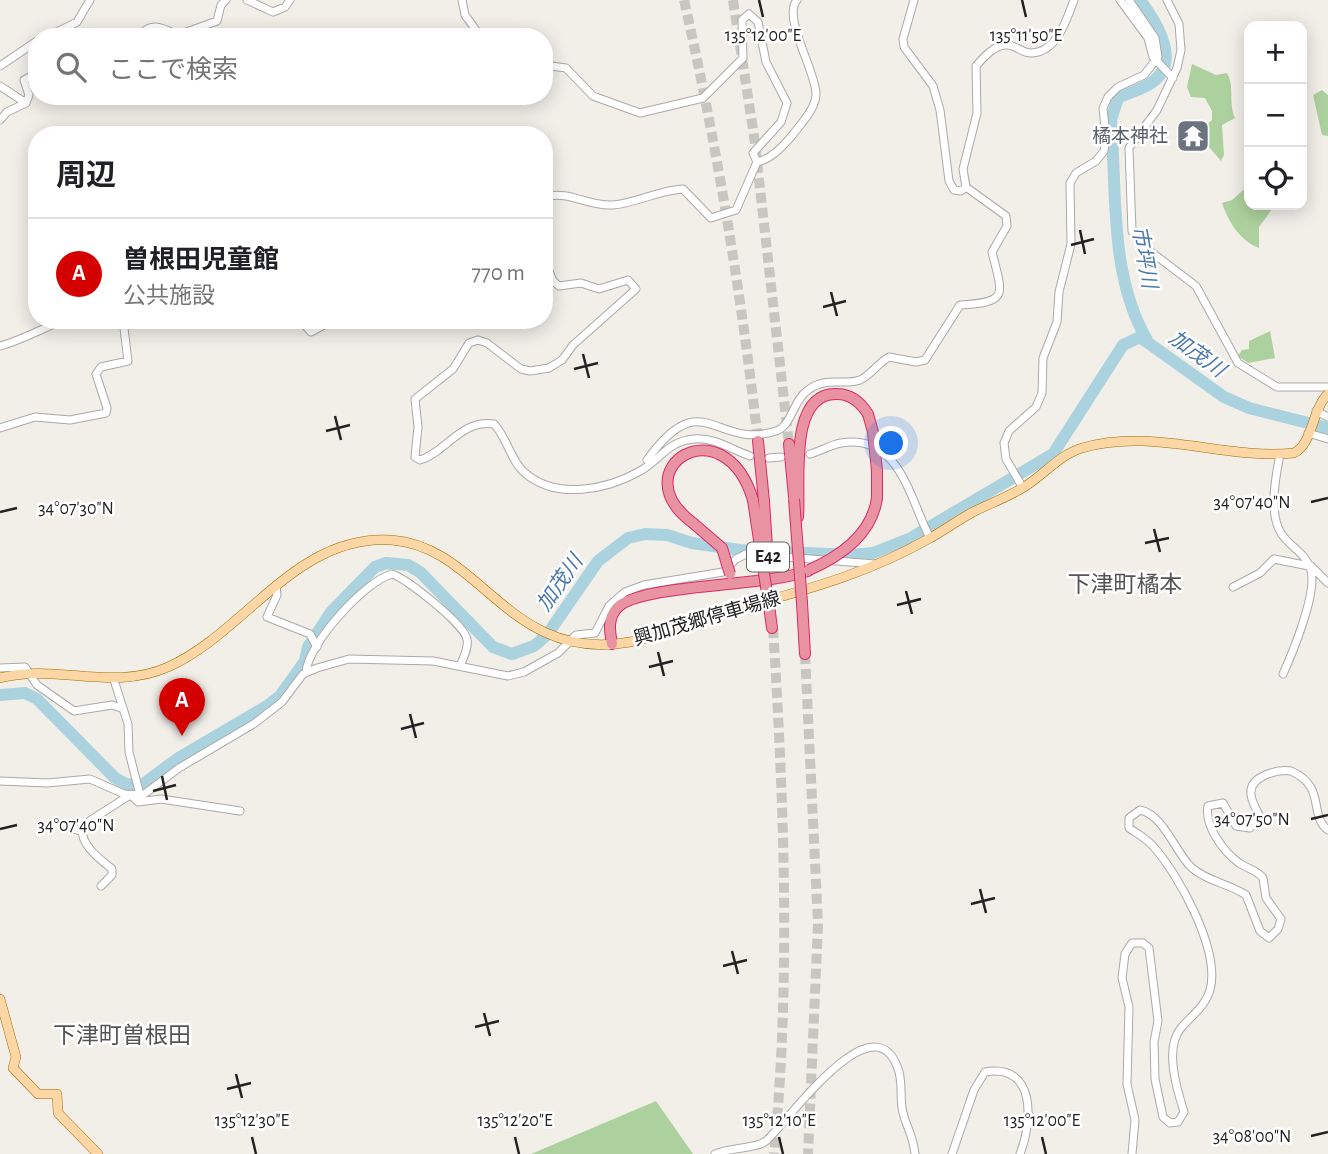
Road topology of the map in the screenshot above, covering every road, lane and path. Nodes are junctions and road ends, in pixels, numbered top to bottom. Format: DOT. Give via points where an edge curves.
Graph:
graph roads {
  1 [pos="90,0"];
  2 [pos="226,0"];
  3 [pos="247,0"];
  4 [pos="290,0"];
  5 [pos="462,0"];
  6 [pos="797,0"];
  7 [pos="914,0"];
  8 [pos="1074,0"];
  9 [pos="1120,0"];
  10 [pos="1129,0"];
  11 [pos="1167,0"];
  12 [pos="65,28"];
  13 [pos="146,28"];
  14 [pos="163,28"];
  15 [pos="202,28"];
  16 [pos="474,28"];
  17 [pos="28,46"];
  18 [pos="1157,61"];
  19 [pos="0,66"];
  20 [pos="553,66"];
  21 [pos="1172,78"];
  22 [pos="0,86"];
  23 [pos="28,98"];
  24 [pos="26,103"];
  25 [pos="0,120"];
  26 [pos="757,162"];
  27 [pos="966,187"];
  28 [pos="553,196"];
  29 [pos="553,281"];
  30 [pos="38,329"];
  31 [pos="124,329"];
  32 [pos="0,346"];
  33 [pos="1328,387"];
  34 [pos="1328,394"];
  35 [pos="1315,412"];
  36 [pos="1328,417"];
  37 [pos="0,428"];
  38 [pos="1308,432"];
  39 [pos="1328,439"];
  40 [pos="758,441"];
  41 [pos="789,444"];
  42 [pos="1280,453"];
  43 [pos="810,454"];
  44 [pos="750,456"];
  45 [pos="782,457"];
  46 [pos="769,458"];
  47 [pos="639,472"];
  48 [pos="1023,488"];
  49 [pos="797,499"];
  50 [pos="758,501"];
  51 [pos="929,536"];
  52 [pos="875,564"];
  53 [pos="1309,565"];
  54 [pos="1328,583"];
  55 [pos="276,586"];
  56 [pos="727,586"];
  57 [pos="1233,587"];
  58 [pos="773,628"];
  59 [pos="570,642"];
  60 [pos="612,644"];
  61 [pos="317,647"];
  62 [pos="805,654"];
  63 [pos="460,666"];
  64 [pos="0,668"];
  65 [pos="306,672"];
  66 [pos="29,674"];
  67 [pos="1283,674"];
  68 [pos="0,678"];
  69 [pos="114,680"];
  70 [pos="121,708"];
  71 [pos="0,781"];
  72 [pos="135,794"];
  73 [pos="240,811"];
  74 [pos="64,827"];
  75 [pos="1328,830"];
  76 [pos="82,831"];
  77 [pos="101,886"];
  78 [pos="0,999"];
  79 [pos="98,1154"];
  80 [pos="715,1154"];
  81 [pos="915,1154"];
  82 [pos="952,1154"];
  83 [pos="1020,1154"];
  84 [pos="1132,1154"];
  1 -- 12 [label="street" via="77,22"];
  2 -- 15 [label="street" via="217,21"];
  3 -- 4 [label="street" via="274,12"];
  5 -- 16 [label="street"];
  6 -- 26 [label="street" via="793,14 816,96 785,143 767,160"];
  7 -- 27 [label="street" via="904,47 933,86 949,181 954,190"];
  8 -- 27 [label="street" via="1053,43 1042,51 1030,54 1006,44 976,66 977,113 963,169"];
  9 -- 18 [label="street" via="1148,37"];
  10 -- 18 [label="street" via="1155,38"];
  11 -- 21 [label="street" via="1181,39"];
  13 -- 14 [label="street"];
  17 -- 19 [label="street"];
  18 -- 21 [label="street"];
  18 -- 48 [label="street" via="1144,75 1108,97 1103,108 1104,151 1070,183 1071,244 1057,322 1042,358 1042,393 1036,407 1012,428 1004,443 1006,459"];
  20 -- 26 [label="street" via="566,68 593,96 640,113 703,97 739,62 744,52 742,20 749,14 758,22 766,62 788,103 781,122 752,153"];
  21 -- 33 [label="street" via="1129,148 1132,231 1142,245 1196,286 1238,363 1277,387"];
  22 -- 24 [label="street"];
  23 -- 24 [label="street"];
  24 -- 25 [label="street" via="7,111"];
  26 -- 28 [label="street" via="740,205 731,214 711,218 683,189 614,205"];
  27 -- 47 [label="street" via="1006,216 1007,226 992,252 1000,290 994,301 960,306 925,360 889,356 861,379 826,382 808,390 777,431 744,433 708,423 679,425"];
  29 -- 47 [label="street" via="559,286 581,283 599,289 628,280 636,289 549,368 521,369 486,342 469,343 453,369 415,399 418,427 413,454 420,460 429,458 452,436 488,423 498,428 524,473 563,491"];
  30 -- 32 [label="street"];
  31 -- 37 [label="street" via="128,361 101,367 96,374 106,413 70,421 35,417"];
  34 -- 35 [label="main road"];
  35 -- 36 [label="street"];
  35 -- 38 [label="main road"];
  38 -- 39 [label="street"];
  38 -- 42 [label="main road" via="1298,451"];
  40 -- 50 [label="highway, E42"];
  41 -- 49 [label="highway, E42"];
  42 -- 48 [label="main road, 興加茂郷停車場線" via="1145,441 1088,447 1059,459"];
  42 -- 53 [label="street" via="1273,499 1278,525"];
  43 -- 51 [label="street" via="846,443 880,450 901,471"];
  44 -- 47 [label="street" via="693,439 667,447"];
  45 -- 46 [label="street"];
  48 -- 51 [label="main road, 興加茂郷停車場線"];
  49 -- 56 [label="highway, bridge" via="802,428 811,405 824,396 839,394 856,400 868,414 877,471 877,498 861,534 840,553 809,570"];
  49 -- 62 [label="highway, E42, bridge"];
  50 -- 56 [label="highway, bridge" via="729,459 709,449 690,451 671,467 667,487 674,506 722,548 730,574"];
  50 -- 58 [label="highway, E42, bridge"];
  51 -- 52 [label="main road, 興加茂郷停車場線"];
  52 -- 59 [label="street" via="741,555 723,572 625,592 609,606 595,633 576,635"];
  52 -- 60 [label="main road, 興加茂郷停車場線" via="813,590"];
  53 -- 54 [label="street"];
  53 -- 57 [label="street" via="1274,559 1256,576"];
  53 -- 67 [label="street" via="1308,608"];
  55 -- 59 [label="main road, 興加茂郷停車場線" via="305,565 346,546 372,540 399,541 423,547 539,630"];
  55 -- 61 [label="street" via="267,617 310,634"];
  55 -- 69 [label="main road, 興加茂郷停車場線" via="182,660 147,675"];
  56 -- 60 [label="highway" via="660,592 624,602 611,617"];
  59 -- 60 [label="main road, 興加茂郷停車場線"];
  59 -- 63 [label="street" via="558,653 513,675 497,676"];
  61 -- 63 [label="street" via="356,598 372,583 392,574 445,612 465,635 468,642"];
  61 -- 65 [label="street"];
  63 -- 65 [label="street" via="354,659"];
  64 -- 66 [label="street" via="23,667"];
  65 -- 72 [label="street" via="282,702 255,723 173,772 154,789"];
  66 -- 68 [label="main road, 興加茂郷停車場線"];
  66 -- 69 [label="main road, 興加茂郷停車場線"];
  66 -- 70 [label="street" via="74,711 112,705"];
  69 -- 70 [label="street"];
  70 -- 72 [label="street" via="128,724"];
  71 -- 72 [label="street" via="90,779"];
  72 -- 73 [label="street" via="138,802 161,799"];
  72 -- 76 [label="street" via="90,820"];
  74 -- 76 [label="street"];
  75 -- 84 [label="street" via="1321,823 1314,791 1300,776 1285,770 1258,778 1252,787 1259,815 1250,828 1236,826 1223,803 1208,806 1208,820 1216,836 1237,862 1263,878 1268,901 1281,919 1269,939 1260,931 1246,895 1192,868 1148,813 1140,810 1129,818 1129,828 1153,846 1183,887 1205,939 1211,978 1202,1006 1176,1036 1175,1073 1184,1112 1178,1122 1170,1123 1163,1117 1155,1079 1158,1021 1149,948 1132,943 1125,954 1122,978 1129,1007 1126,1084 1135,1120"];
  76 -- 77 [label="street" via="97,858 112,869"];
  78 -- 79 [label="main road" via="16,1073 38,1094 57,1094 58,1113"];
  80 -- 81 [label="street" via="730,1147 763,1144 818,1082 860,1049 870,1047 881,1049 896,1063 902,1110 913,1134"];
  82 -- 83 [label="street" via="974,1090 985,1072 1000,1069 1013,1073 1026,1093 1027,1127"];
}
